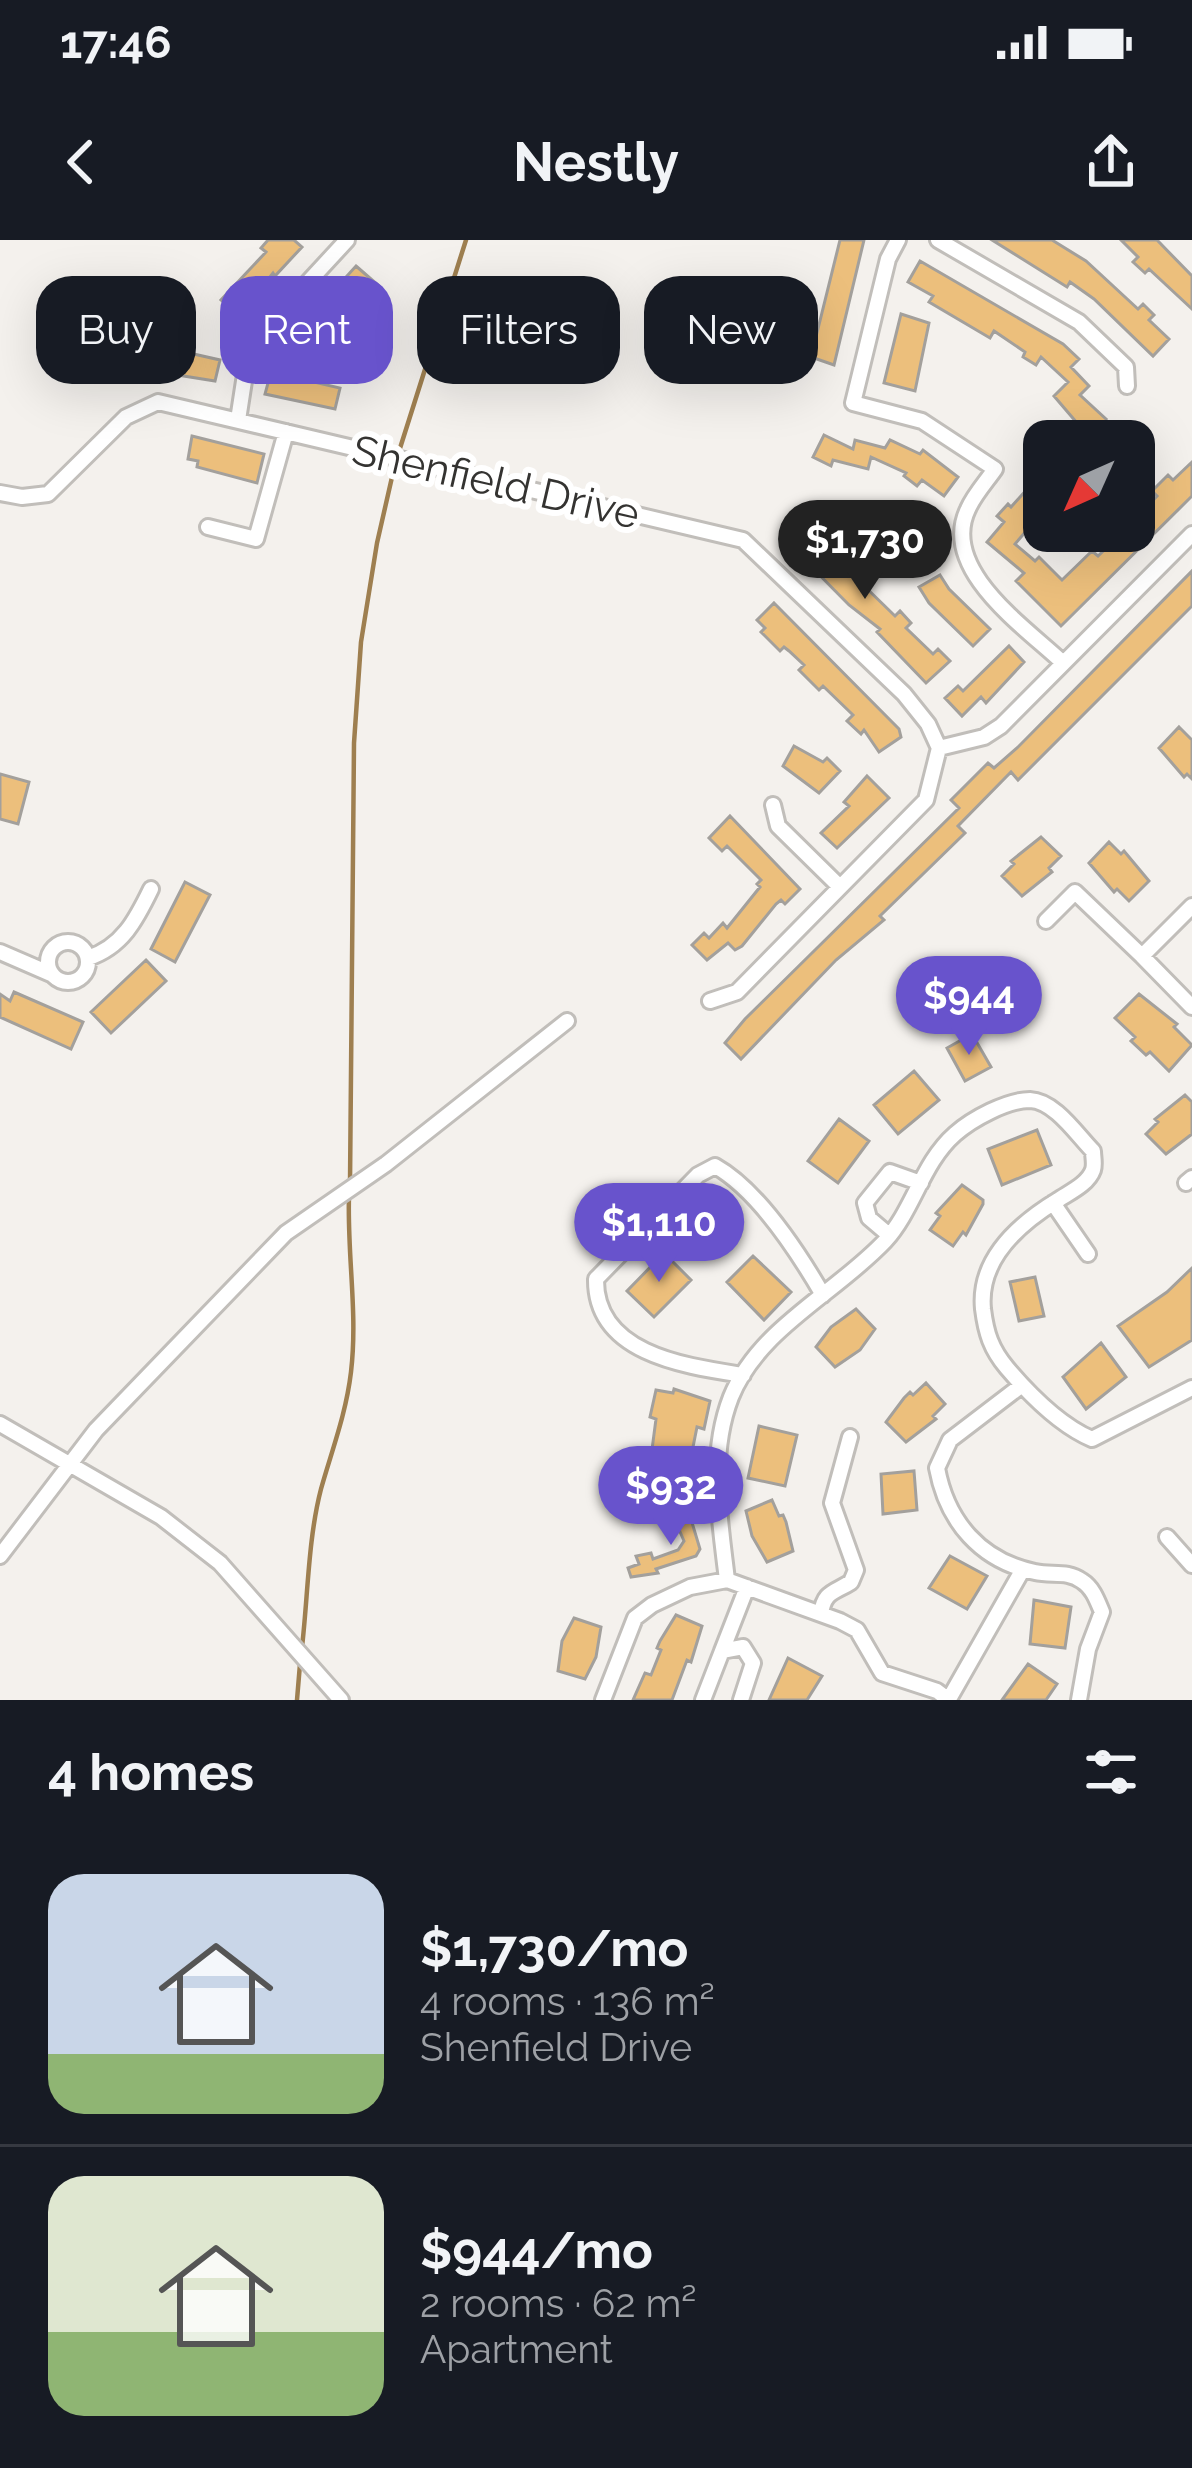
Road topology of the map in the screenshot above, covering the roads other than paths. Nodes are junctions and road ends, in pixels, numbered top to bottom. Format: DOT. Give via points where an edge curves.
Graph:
graph roads {
  1 [pos="347,240"];
  2 [pos="898,240"];
  3 [pos="938,240"];
  4 [pos="1127,386"];
  5 [pos="238,420"];
  6 [pos="286,432"];
  7 [pos="0,494"];
  8 [pos="208,527"];
  9 [pos="1192,534"];
  10 [pos="1062,662"];
  11 [pos="939,748"];
  12 [pos="773,805"];
  13 [pos="840,887"];
  14 [pos="151,889"];
  15 [pos="1192,906"];
  16 [pos="1046,921"];
  17 [pos="0,952"];
  18 [pos="1142,956"];
  19 [pos="88,958"];
  20 [pos="50,974"];
  21 [pos="710,1001"];
  22 [pos="1192,1007"];
  23 [pos="567,1021"];
  24 [pos="921,1183"];
  25 [pos="1053,1203"];
  26 [pos="889,1235"];
  27 [pos="1088,1254"];
  28 [pos="823,1295"];
  29 [pos="743,1375"];
  30 [pos="1022,1385"];
  31 [pos="1192,1388"];
  32 [pos="0,1424"];
  33 [pos="850,1437"];
  34 [pos="71,1465"];
  35 [pos="1167,1537"];
  36 [pos="0,1556"];
  37 [pos="1192,1565"];
  38 [pos="1023,1569"];
  39 [pos="727,1580"];
  40 [pos="747,1587"];
  41 [pos="821,1614"];
  42 [pos="722,1651"];
  43 [pos="949,1699"];
  44 [pos="340,1700"];
  45 [pos="603,1700"];
  46 [pos="703,1700"];
  47 [pos="741,1700"];
  48 [pos="1079,1700"];
  1 -- 5 [label="street" via="252,347"];
  2 -- 10 [label="street" via="853,403 922,421 994,469 967,510 970,572"];
  3 -- 4 [label="street" via="1079,322 1126,367"];
  5 -- 6 [label="street, Shenfield Drive"];
  5 -- 7 [label="street, Shenfield Drive" via="158,402 126,417 48,494"];
  6 -- 8 [label="street" via="256,539"];
  6 -- 11 [label="street, Shenfield Drive" via="743,540 904,694"];
  9 -- 10 [label="street"];
  10 -- 11 [label="street" via="1001,726"];
  11 -- 13 [label="street" via="926,800"];
  12 -- 13 [label="street" via="778,826"];
  13 -- 21 [label="street" via="737,992"];
  14 -- 19 [label="street" via="114,946"];
  15 -- 18 [label="street"];
  16 -- 18 [label="street" via="1075,892"];
  17 -- 20 [label="street"];
  18 -- 22 [label="street"];
  19 -- 20 [label="street" via="76,982"];
  19 -- 20 [label="street" via="76,944 58,944 47,960"];
  23 -- 34 [label="street" via="286,1233 134,1387"];
  24 -- 25 [label="street" via="956,1133 1008,1105 1037,1101 1093,1151 1093,1172"];
  24 -- 26 [label="street"];
  24 -- 26 [label="street" via="890,1172 865,1203"];
  25 -- 27 [label="street"];
  25 -- 30 [label="street" via="1002,1245 982,1300 994,1352"];
  26 -- 28 [label="street"];
  28 -- 29 [label="street" via="754,1355"];
  28 -- 29 [label="street" via="801,1256 734,1177 715,1166 596,1279 596,1298 618,1334 673,1364"];
  29 -- 39 [label="street" via="716,1472"];
  30 -- 31 [label="street" via="1092,1439"];
  30 -- 38 [label="street" via="950,1440 937,1468 958,1524 986,1552"];
  32 -- 34 [label="street"];
  33 -- 41 [label="street" via="832,1503 856,1570 823,1599"];
  34 -- 36 [label="street"];
  34 -- 44 [label="street" via="160,1516 220,1563"];
  35 -- 37 [label="street"];
  38 -- 43 [label="street"];
  38 -- 48 [label="street" via="1062,1573 1095,1594 1102,1612"];
  39 -- 40 [label="street"];
  39 -- 45 [label="street" via="690,1587 635,1618"];
  40 -- 41 [label="street"];
  40 -- 42 [label="street"];
  41 -- 43 [label="street" via="857,1630 882,1673"];
  42 -- 46 [label="street"];
  42 -- 47 [label="street" via="742,1647 753,1663"];
}
